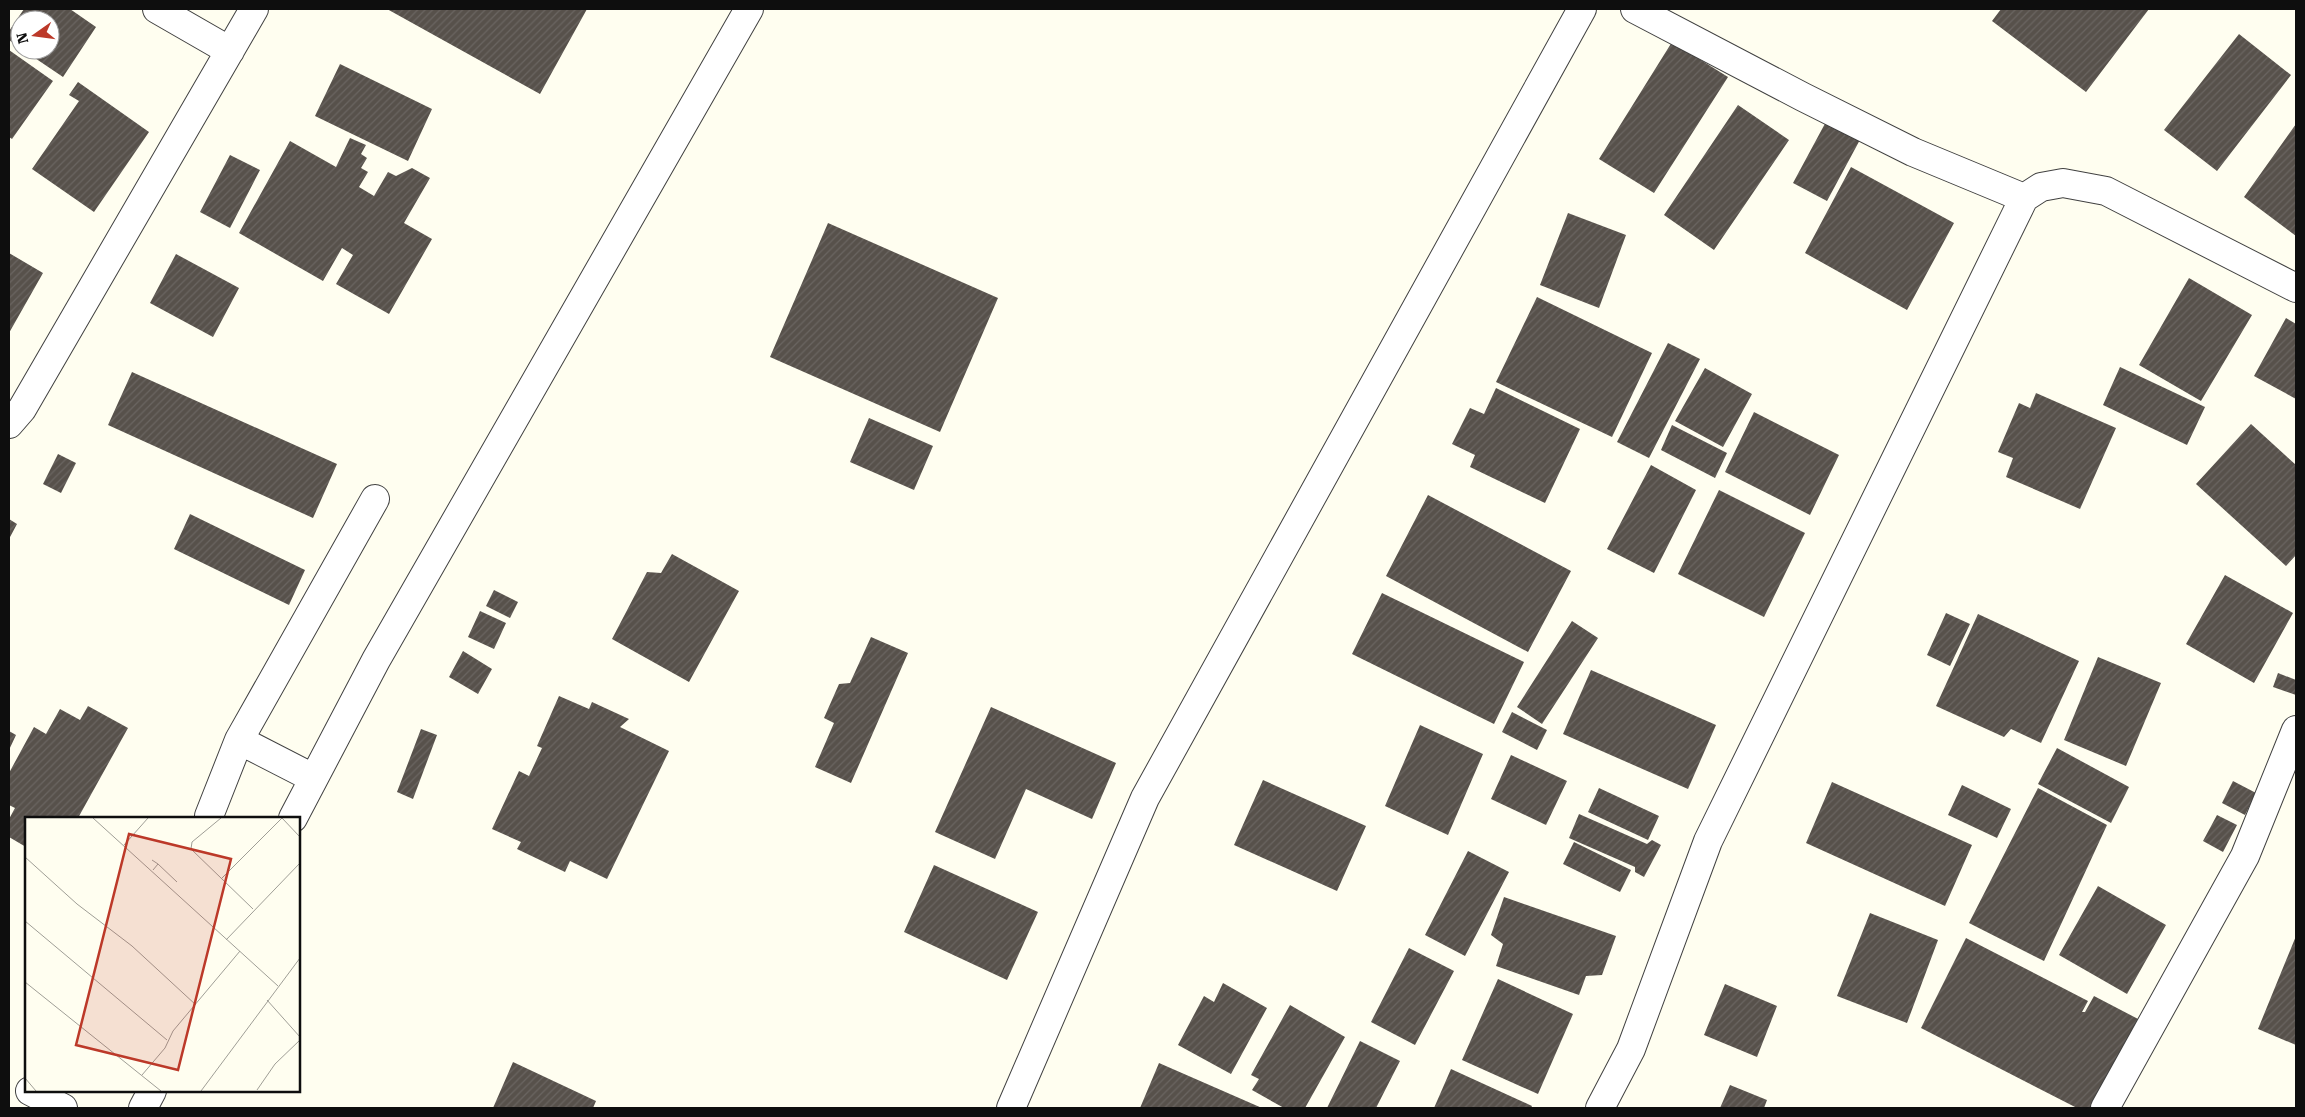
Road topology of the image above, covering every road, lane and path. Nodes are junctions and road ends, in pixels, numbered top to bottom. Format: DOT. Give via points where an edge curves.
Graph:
graph roads {
  1 [pos="158,9"];
  2 [pos="254,9"];
  3 [pos="749,9"];
  4 [pos="1582,9"];
  5 [pos="1635,9"];
  6 [pos="230,51"];
  7 [pos="2024,198"];
  8 [pos="2296,288"];
  9 [pos="9,424"];
  10 [pos="375,500"];
  11 [pos="2296,730"];
  12 [pos="239,740"];
  13 [pos="313,778"];
  14 [pos="209,816"];
  15 [pos="294,817"];
  16 [pos="9,1080"];
  17 [pos="25,1088"];
  18 [pos="32,1092"];
  19 [pos="151,1092"];
  20 [pos="63,1108"];
  21 [pos="143,1108"];
  22 [pos="1011,1108"];
  23 [pos="1600,1108"];
  24 [pos="2105,1108"];
  1 -- 6 [label="street"];
  2 -- 6 [label="street"];
  3 -- 13 [label="street" via="380,651"];
  4 -- 22 [label="street" via="1145,798"];
  5 -- 7 [label="street" via="1913,152"];
  6 -- 9 [label="street" via="22,409"];
  7 -- 8 [label="street" via="2041,187 2063,183 2106,191"];
  7 -- 23 [label="street" via="1708,841 1631,1049"];
  10 -- 12 [label="street"];
  11 -- 24 [label="street" via="2245,856"];
  12 -- 13 [label="street"];
  12 -- 14 [label="street"];
  13 -- 15 [label="street"];
  16 -- 17 [label="street"];
  18 -- 20 [label="street"];
  19 -- 21 [label="street"];
}
